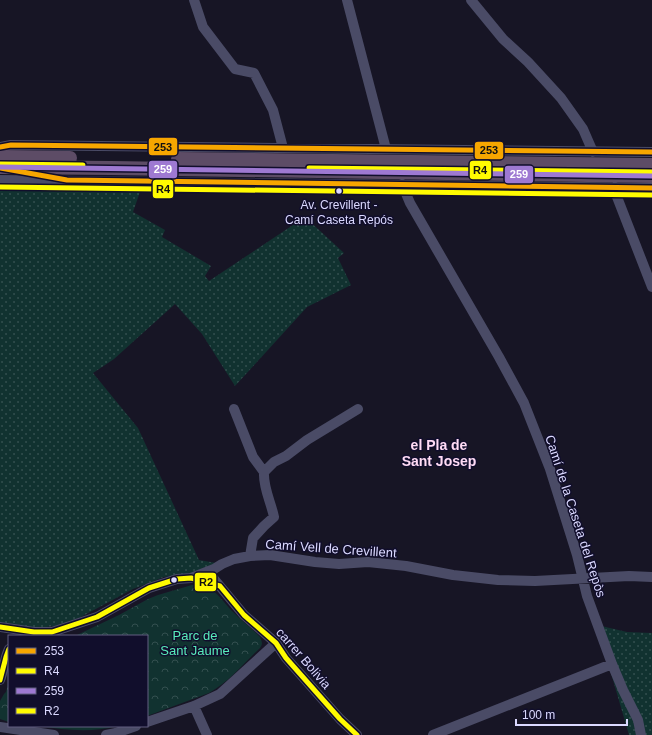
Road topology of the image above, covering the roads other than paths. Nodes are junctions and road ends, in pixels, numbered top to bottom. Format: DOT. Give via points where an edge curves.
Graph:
graph roads {
  1 [pos="194,0"];
  2 [pos="347,0"];
  3 [pos="471,0"];
  4 [pos="0,146"];
  5 [pos="283,148"];
  6 [pos="386,149"];
  7 [pos="593,152"];
  8 [pos="652,152"];
  9 [pos="0,157"];
  10 [pos="652,165"];
  11 [pos="0,168"];
  12 [pos="652,176"];
  13 [pos="0,180"];
  14 [pos="67,180"];
  15 [pos="402,184"];
  16 [pos="615,187"];
  17 [pos="652,188"];
  18 [pos="652,287"];
  19 [pos="234,409"];
  20 [pos="358,409"];
  21 [pos="264,472"];
  22 [pos="250,556"];
  23 [pos="208,572"];
  24 [pos="652,577"];
  25 [pos="191,578"];
  26 [pos="583,578"];
  27 [pos="220,586"];
  28 [pos="5,630"];
  29 [pos="34,632"];
  30 [pos="26,635"];
  31 [pos="276,642"];
  32 [pos="8,651"];
  33 [pos="0,663"];
  34 [pos="612,664"];
  35 [pos="1,678"];
  36 [pos="194,706"];
  37 [pos="148,722"];
  38 [pos="0,727"];
  39 [pos="133,727"];
  40 [pos="54,735"];
  41 [pos="106,735"];
  42 [pos="207,735"];
  43 [pos="357,735"];
  44 [pos="433,735"];
  45 [pos="641,735"];
  1 -- 5 [label="street" via="203,27 234,69 254,73 273,110"];
  2 -- 6 [label="street"];
  3 -- 7 [label="street" via="503,39 561,98 583,129"];
  4 -- 5 [label="street"];
  5 -- 6 [label="street"];
  6 -- 7 [label="street"];
  7 -- 8 [label="street"];
  9 -- 10 [label="highway"];
  11 -- 12 [label="highway"];
  11 -- 14 [label="street"];
  13 -- 14 [label="street"];
  14 -- 15 [label="street"];
  15 -- 16 [label="street"];
  15 -- 26 [label="street, Camí de la Caseta del Repòs" via="410,203 524,403 550,469"];
  16 -- 17 [label="street"];
  16 -- 18 [label="street"];
  19 -- 21 [label="street" via="253,457"];
  20 -- 21 [label="street" via="274,462"];
  21 -- 22 [label="street" via="263,480 274,517 253,538"];
  22 -- 23 [label="street, Camí Vell de Crevillent" via="234,559"];
  22 -- 26 [label="street, Camí Vell de Crevillent" via="270,555 339,564 374,562 498,580"];
  23 -- 25 [label="street, Camí Vell de Crevillent"];
  23 -- 27 [label="street, carrer Bolivia"];
  24 -- 26 [label="street, Camí Vell de Crevillent"];
  25 -- 27 [label="street"];
  25 -- 29 [label="street, Camí Vell de Crevillent" via="177,579 149,588 97,617 52,632"];
  26 -- 34 [label="street, Camí de la Caseta del Repòs"];
  27 -- 31 [label="street, carrer Bolivia" via="244,615"];
  28 -- 29 [label="street, Camí Vell de Crevillent"];
  29 -- 30 [label="street"];
  31 -- 36 [label="street" via="220,694"];
  31 -- 43 [label="street, carrer Bolivia" via="286,658 340,720"];
  32 -- 35 [label="street"];
  33 -- 35 [label="street"];
  34 -- 44 [label="street"];
  34 -- 45 [label="street, Camí de la Caseta del Repòs" via="638,720"];
  36 -- 37 [label="street"];
  36 -- 42 [label="street"];
  38 -- 40 [label="street"];
  39 -- 41 [label="street"];
}
